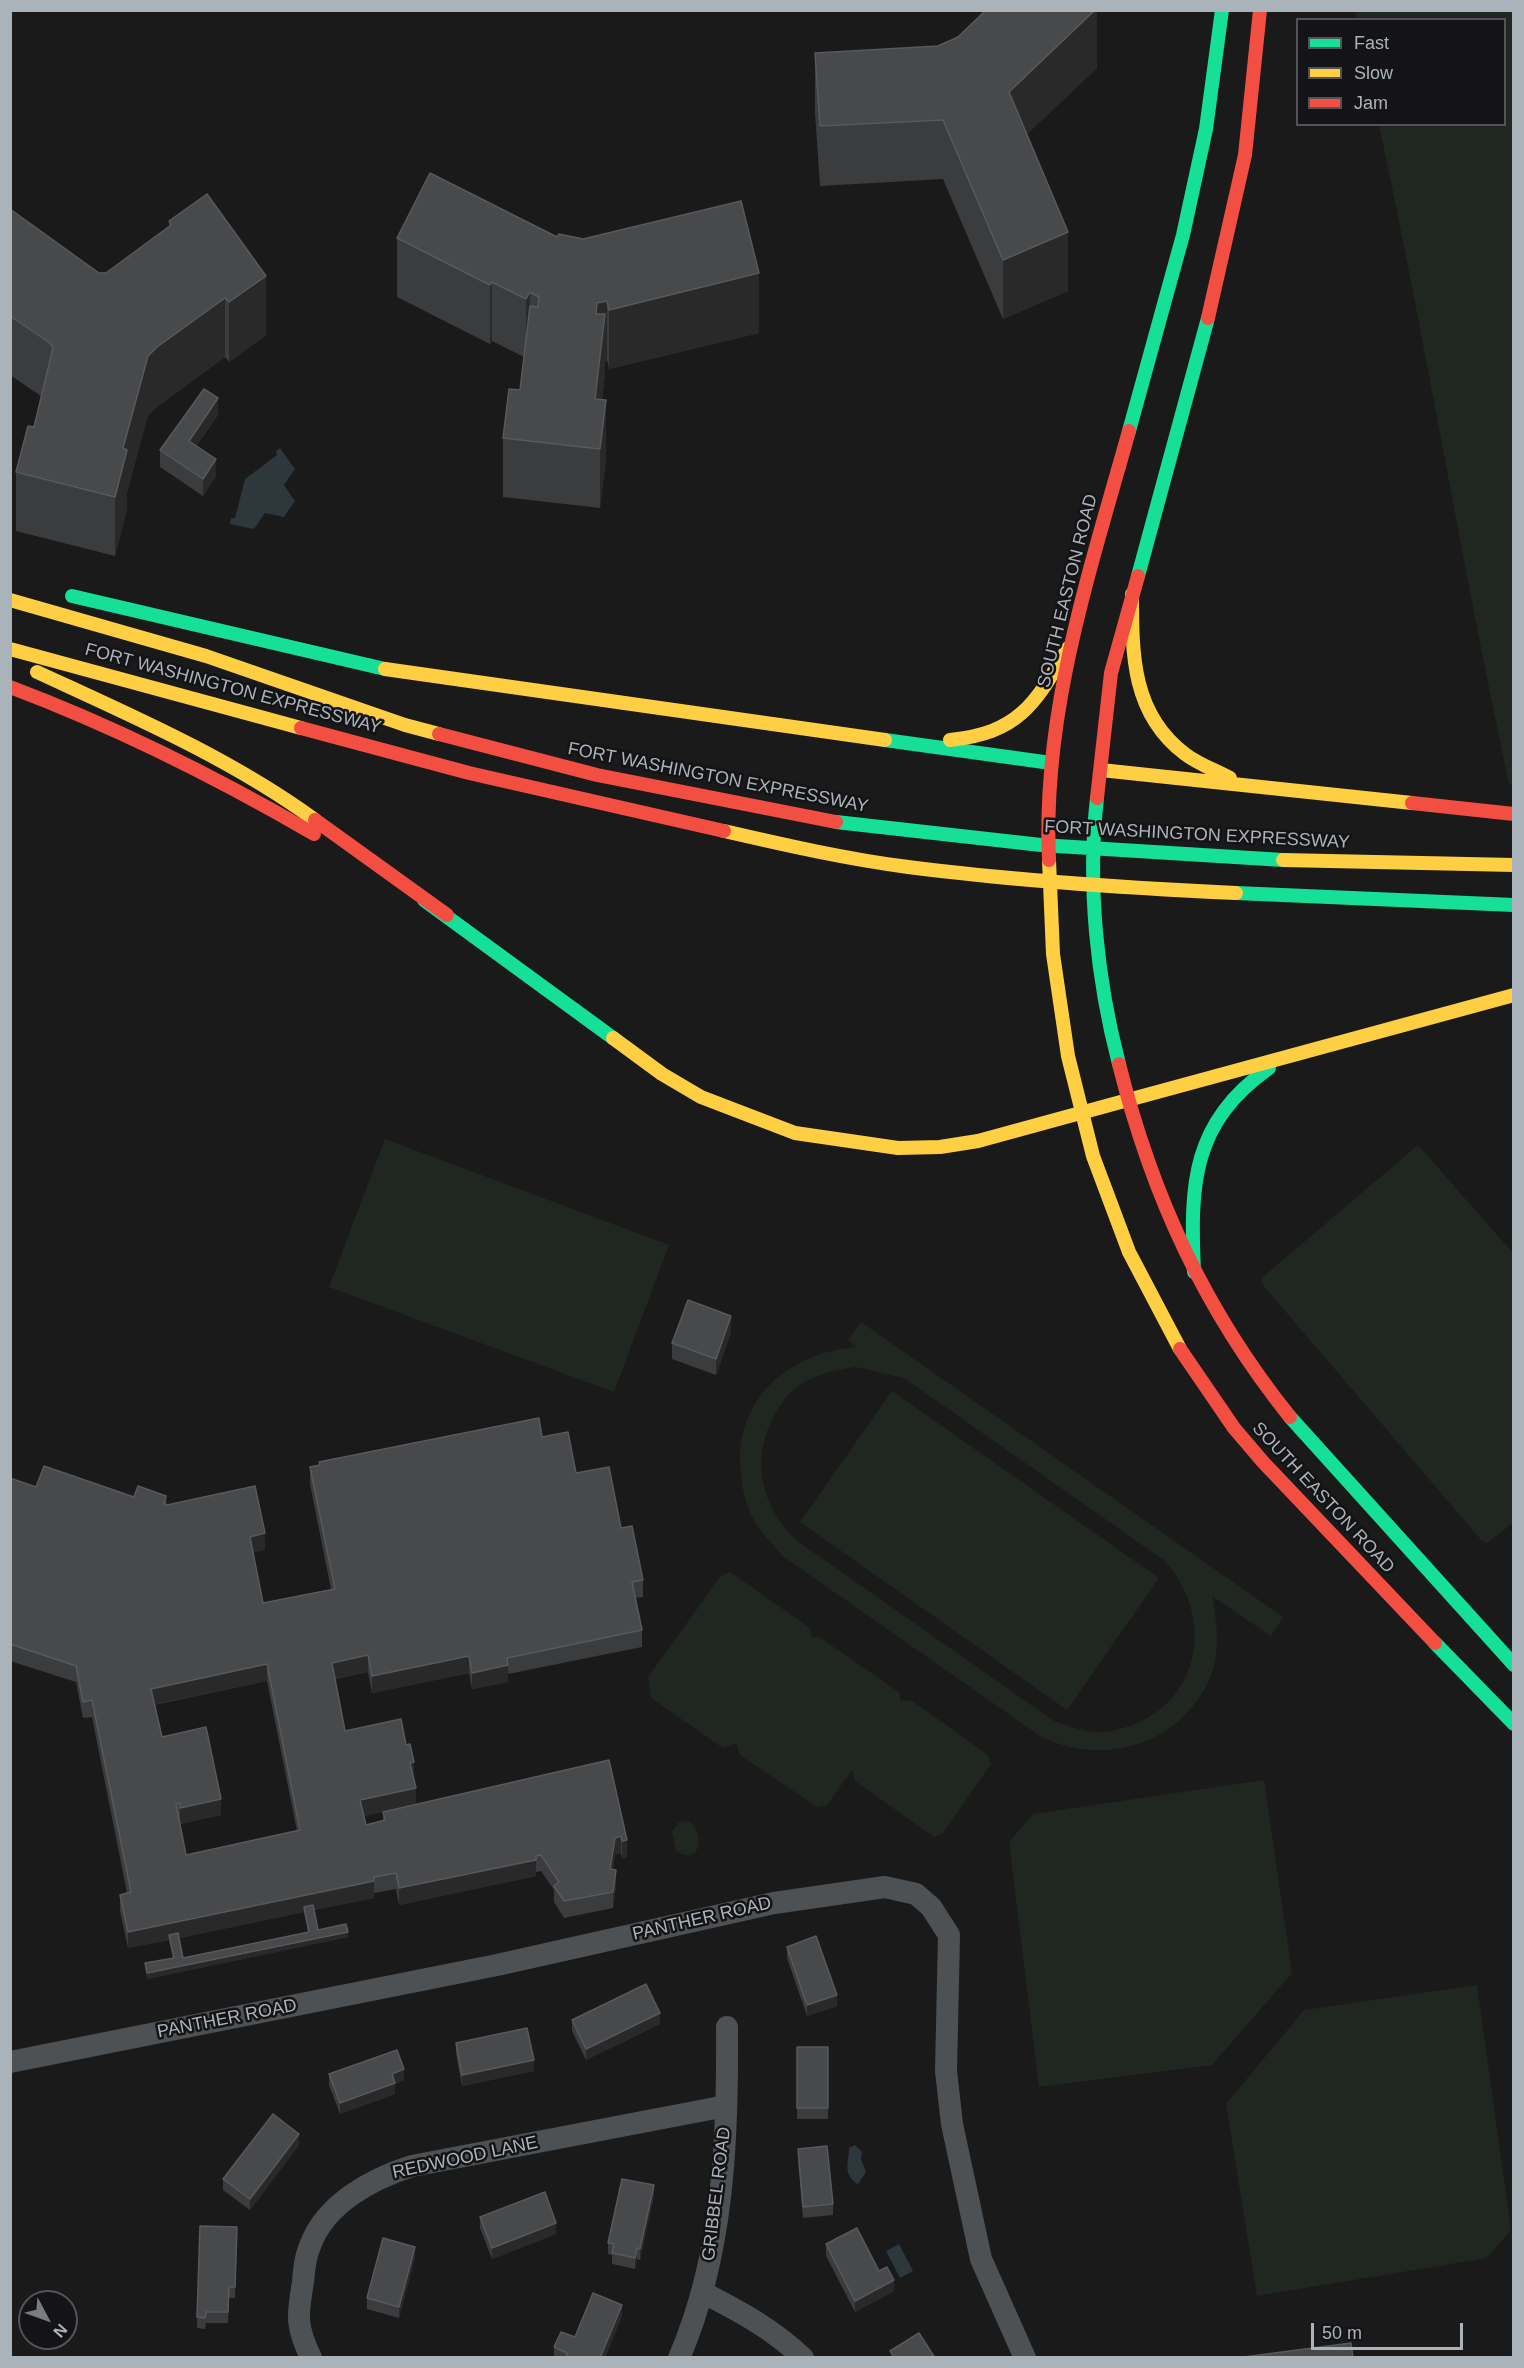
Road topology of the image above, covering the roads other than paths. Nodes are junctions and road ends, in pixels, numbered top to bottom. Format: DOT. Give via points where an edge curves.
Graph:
graph roads {
  1 [pos="1222,10"];
  2 [pos="1260,10"];
  3 [pos="54,593"];
  4 [pos="1132,594"];
  5 [pos="10,600"];
  6 [pos="1068,648"];
  7 [pos="10,649"];
  8 [pos="10,662"];
  9 [pos="10,687"];
  10 [pos="892,741"];
  11 [pos="1051,763"];
  12 [pos="1071,766"];
  13 [pos="1096,769"];
  14 [pos="1245,787"];
  15 [pos="1514,814"];
  16 [pos="1514,865"];
  17 [pos="1514,905"];
  18 [pos="447,915"];
  19 [pos="1514,995"];
  20 [pos="1290,1056"];
  21 [pos="1128,1100"];
  22 [pos="1080,1113"];
  23 [pos="1194,1272"];
  24 [pos="1514,1665"];
  25 [pos="1514,1724"];
  26 [pos="727,2027"];
  27 [pos="10,2062"];
  28 [pos="726,2106"];
  29 [pos="702,2292"];
  30 [pos="311,2358"];
  31 [pos="679,2358"];
  32 [pos="803,2358"];
  33 [pos="1025,2358"];
  1 -- 6 [label="main road, SOUTH EASTON ROAD" via="1206,129 1184,235"];
  2 -- 4 [label="main road, SOUTH EASTON ROAD" via="1245,155 1212,304"];
  3 -- 10 [label="main road" via="394,671"];
  4 -- 13 [label="main road, SOUTH EASTON ROAD" via="1111,673"];
  4 -- 14 [label="main road" via="1135,681 1149,712 1185,754"];
  5 -- 16 [label="main road, FORT WASHINGTON EXPRESSWAY" via="206,656 405,725 597,775 834,822 1041,845 1306,861"];
  6 -- 10 [label="main road" via="1037,700 1011,724 988,735 961,739"];
  6 -- 11 [label="main road, SOUTH EASTON ROAD"];
  7 -- 17 [label="main road, FORT WASHINGTON EXPRESSWAY" via="469,773 800,848 895,865 1143,889"];
  8 -- 18 [label="main road" via="113,706 280,794"];
  9 -- 18 [label="main road" via="138,741 254,799"];
  10 -- 11 [label="main road"];
  11 -- 12 [label="main road"];
  11 -- 22 [label="main road, SOUTH EASTON ROAD" via="1049,932 1056,999"];
  13 -- 14 [label="main road"];
  13 -- 21 [label="main road, SOUTH EASTON ROAD" via="1097,937 1108,1022"];
  14 -- 15 [label="main road"];
  18 -- 22 [label="main road" via="662,1074 701,1097 795,1133 898,1148 940,1147 978,1141"];
  19 -- 20 [label="main road"];
  20 -- 21 [label="main road"];
  20 -- 23 [label="main road" via="1238,1090 1219,1113 1207,1139 1197,1165 1193,1193"];
  21 -- 22 [label="main road"];
  21 -- 23 [label="main road, SOUTH EASTON ROAD" via="1154,1180"];
  22 -- 25 [label="main road, SOUTH EASTON ROAD" via="1135,1264 1194,1373 1233,1427 1283,1485"];
  23 -- 24 [label="main road, SOUTH EASTON ROAD" via="1255,1373 1306,1437"];
  26 -- 28 [label="street, GRIBBEL ROAD"];
  27 -- 33 [label="street, PANTHER ROAD" via="497,1965 774,1903 885,1887 916,1894 931,1906 949,1935 946,2071 952,2124 981,2259"];
  28 -- 29 [label="street, GRIBBEL ROAD" via="726,2155"];
  28 -- 30 [label="street, REDWOOD LANE" via="412,2166 364,2186 333,2211 318,2228 310,2246 298,2327"];
  29 -- 31 [label="street, GRIBBEL ROAD"];
  29 -- 32 [label="street" via="781,2337"];
}
